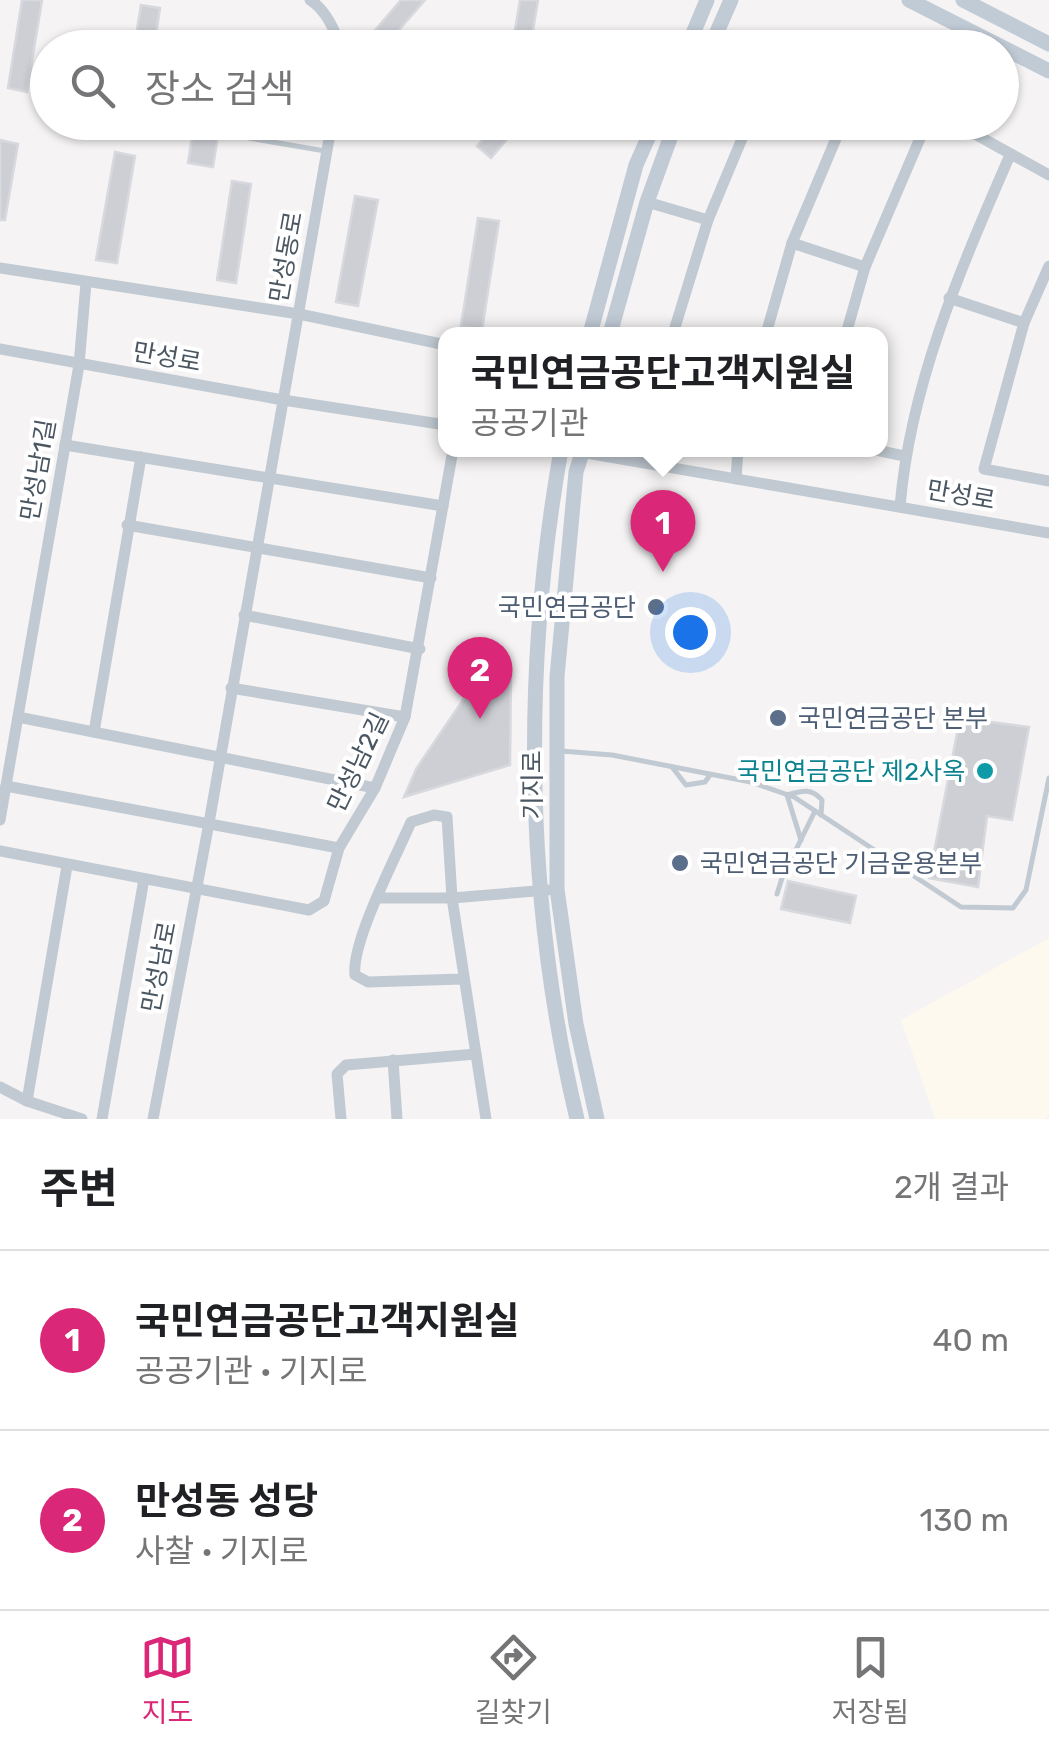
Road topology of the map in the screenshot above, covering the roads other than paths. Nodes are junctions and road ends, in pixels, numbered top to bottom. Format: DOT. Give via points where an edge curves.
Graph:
graph roads {
  1 [pos="310,0"];
  2 [pos="708,0"];
  3 [pos="731,0"];
  4 [pos="909,0"];
  5 [pos="962,0"];
  6 [pos="335,30"];
  7 [pos="695,30"];
  8 [pos="718,30"];
  9 [pos="967,30"];
  10 [pos="1049,44"];
  11 [pos="1019,57"];
  12 [pos="1049,72"];
  13 [pos="259,140"];
  14 [pos="330,140"];
  15 [pos="646,140"];
  16 [pos="669,140"];
  17 [pos="741,140"];
  18 [pos="836,140"];
  19 [pos="919,140"];
  20 [pos="985,140"];
  21 [pos="328,152"];
  22 [pos="1010,155"];
  23 [pos="1049,176"];
  24 [pos="647,202"];
  25 [pos="708,220"];
  26 [pos="792,243"];
  27 [pos="1049,266"];
  28 [pos="0,268"];
  29 [pos="865,268"];
  30 [pos="86,283"];
  31 [pos="949,298"];
  32 [pos="299,314"];
  33 [pos="1024,323"];
  34 [pos="592,327"];
  35 [pos="612,327"];
  36 [pos="675,327"];
  37 [pos="768,327"];
  38 [pos="848,327"];
  39 [pos="438,343"];
  40 [pos="0,349"];
  41 [pos="79,365"];
  42 [pos="283,400"];
  43 [pos="438,424"];
  44 [pos="65,445"];
  45 [pos="888,453"];
  46 [pos="904,456"];
  47 [pos="141,457"];
  48 [pos="452,457"];
  49 [pos="560,457"];
  50 [pos="577,457"];
  51 [pos="616,457"];
  52 [pos="738,457"];
  53 [pos="736,479"];
  54 [pos="268,480"];
  55 [pos="1049,481"];
  56 [pos="443,506"];
  57 [pos="900,508"];
  58 [pos="128,525"];
  59 [pos="1049,533"];
  60 [pos="256,548"];
  61 [pos="431,578"];
  62 [pos="244,615"];
  63 [pos="420,649"];
  64 [pos="230,688"];
  65 [pos="18,718"];
  66 [pos="406,718"];
  67 [pos="94,732"];
  68 [pos="556,751"];
  69 [pos="219,756"];
  70 [pos="672,766"];
  71 [pos="711,774"];
  72 [pos="1049,778"];
  73 [pos="6,786"];
  74 [pos="375,788"];
  75 [pos="787,795"];
  76 [pos="818,813"];
  77 [pos="0,820"];
  78 [pos="209,823"];
  79 [pos="801,840"];
  80 [pos="340,848"];
  81 [pos="0,851"];
  82 [pos="67,866"];
  83 [pos="144,879"];
  84 [pos="196,888"];
  85 [pos="550,890"];
  86 [pos="778,894"];
  87 [pos="379,898"];
  88 [pos="452,898"];
  89 [pos="462,978"];
  90 [pos="476,1054"];
  91 [pos="392,1060"];
  92 [pos="0,1087"];
  93 [pos="27,1100"];
  94 [pos="82,1119"];
  95 [pos="102,1119"];
  96 [pos="153,1119"];
  97 [pos="341,1119"];
  98 [pos="397,1119"];
  99 [pos="486,1119"];
  100 [pos="576,1119"];
  101 [pos="597,1119"];
  1 -- 6 [label="street"];
  2 -- 7 [label="street"];
  3 -- 8 [label="street"];
  4 -- 9 [label="street"];
  5 -- 10 [label="street"];
  11 -- 12 [label="street"];
  13 -- 21 [label="lane"];
  14 -- 21 [label="street, 만성동로"];
  15 -- 34 [label="street"];
  16 -- 24 [label="street"];
  17 -- 25 [label="street"];
  18 -- 26 [label="street"];
  19 -- 29 [label="street"];
  20 -- 22 [label="street"];
  21 -- 32 [label="street, 만성동로"];
  22 -- 23 [label="street"];
  22 -- 31 [label="street"];
  24 -- 25 [label="street"];
  24 -- 35 [label="street"];
  25 -- 36 [label="street"];
  26 -- 29 [label="street"];
  26 -- 37 [label="street"];
  27 -- 33 [label="street"];
  28 -- 30 [label="street"];
  29 -- 38 [label="street"];
  30 -- 32 [label="street"];
  30 -- 41 [label="street, 만성남1길"];
  31 -- 33 [label="street"];
  31 -- 46 [label="street"];
  32 -- 39 [label="street"];
  32 -- 42 [label="street, 만성동로"];
  33 -- 55 [label="street" via="984,469"];
  40 -- 41 [label="street, 만성로"];
  41 -- 42 [label="street, 만성로"];
  41 -- 44 [label="street, 만성남1길"];
  42 -- 43 [label="street, 만성로"];
  42 -- 54 [label="street, 만성남로"];
  44 -- 47 [label="street"];
  44 -- 65 [label="street, 만성남1길"];
  45 -- 46 [label="street"];
  46 -- 57 [label="street"];
  47 -- 54 [label="street"];
  47 -- 58 [label="street"];
  48 -- 56 [label="street, 만성남2길"];
  49 -- 85 [label="street, 기지로" via="533,741"];
  50 -- 68 [label="street, 기지로"];
  51 -- 53 [label="street, 만성로"];
  52 -- 53 [label="street"];
  53 -- 57 [label="street, 만성로"];
  54 -- 56 [label="street"];
  54 -- 60 [label="street, 만성남로"];
  56 -- 61 [label="street, 만성남2길"];
  57 -- 59 [label="street, 만성로"];
  58 -- 60 [label="street"];
  58 -- 67 [label="street"];
  60 -- 61 [label="street"];
  60 -- 62 [label="street, 만성남로"];
  61 -- 63 [label="street, 만성남2길"];
  62 -- 63 [label="street"];
  62 -- 64 [label="street, 만성남로"];
  63 -- 66 [label="street, 만성남2길"];
  64 -- 66 [label="street"];
  64 -- 69 [label="street, 만성남로"];
  65 -- 67 [label="street"];
  65 -- 73 [label="street, 만성남1길"];
  66 -- 74 [label="street, 만성남2길"];
  67 -- 69 [label="street"];
  68 -- 70 [label="lane"];
  68 -- 85 [label="street, 기지로"];
  69 -- 74 [label="street"];
  69 -- 78 [label="street, 만성남로"];
  70 -- 71 [label="lane"];
  70 -- 71 [label="lane" via="686,784 705,782"];
  71 -- 75 [label="lane"];
  72 -- 76 [label="lane" via="1026,890 1013,908 962,907"];
  73 -- 77 [label="street, 만성남1길"];
  73 -- 78 [label="street"];
  74 -- 80 [label="street, 만성남2길"];
  75 -- 76 [label="lane"];
  75 -- 76 [label="lane" via="817,794"];
  75 -- 79 [label="lane"];
  76 -- 79 [label="lane"];
  78 -- 80 [label="street"];
  78 -- 84 [label="street, 만성남로"];
  79 -- 86 [label="lane"];
  80 -- 84 [label="street, 만성남2길" via="324,900 308,910"];
  81 -- 82 [label="street, 만성남2길"];
  82 -- 83 [label="street, 만성남2길"];
  82 -- 93 [label="street"];
  83 -- 84 [label="street, 만성남2길"];
  83 -- 95 [label="street"];
  84 -- 96 [label="street, 만성남로"];
  85 -- 88 [label="street"];
  85 -- 100 [label="street, 기지로" via="551,972"];
  85 -- 101 [label="street, 기지로"];
  87 -- 88 [label="street"];
  87 -- 88 [label="street" via="411,822 434,815 447,817"];
  87 -- 89 [label="street" via="359,940 355,975 368,982"];
  88 -- 89 [label="street"];
  89 -- 90 [label="street"];
  90 -- 91 [label="street"];
  90 -- 99 [label="street"];
  91 -- 97 [label="street" via="346,1065 337,1074"];
  91 -- 98 [label="street"];
  92 -- 93 [label="street"];
  93 -- 94 [label="street"];
}
